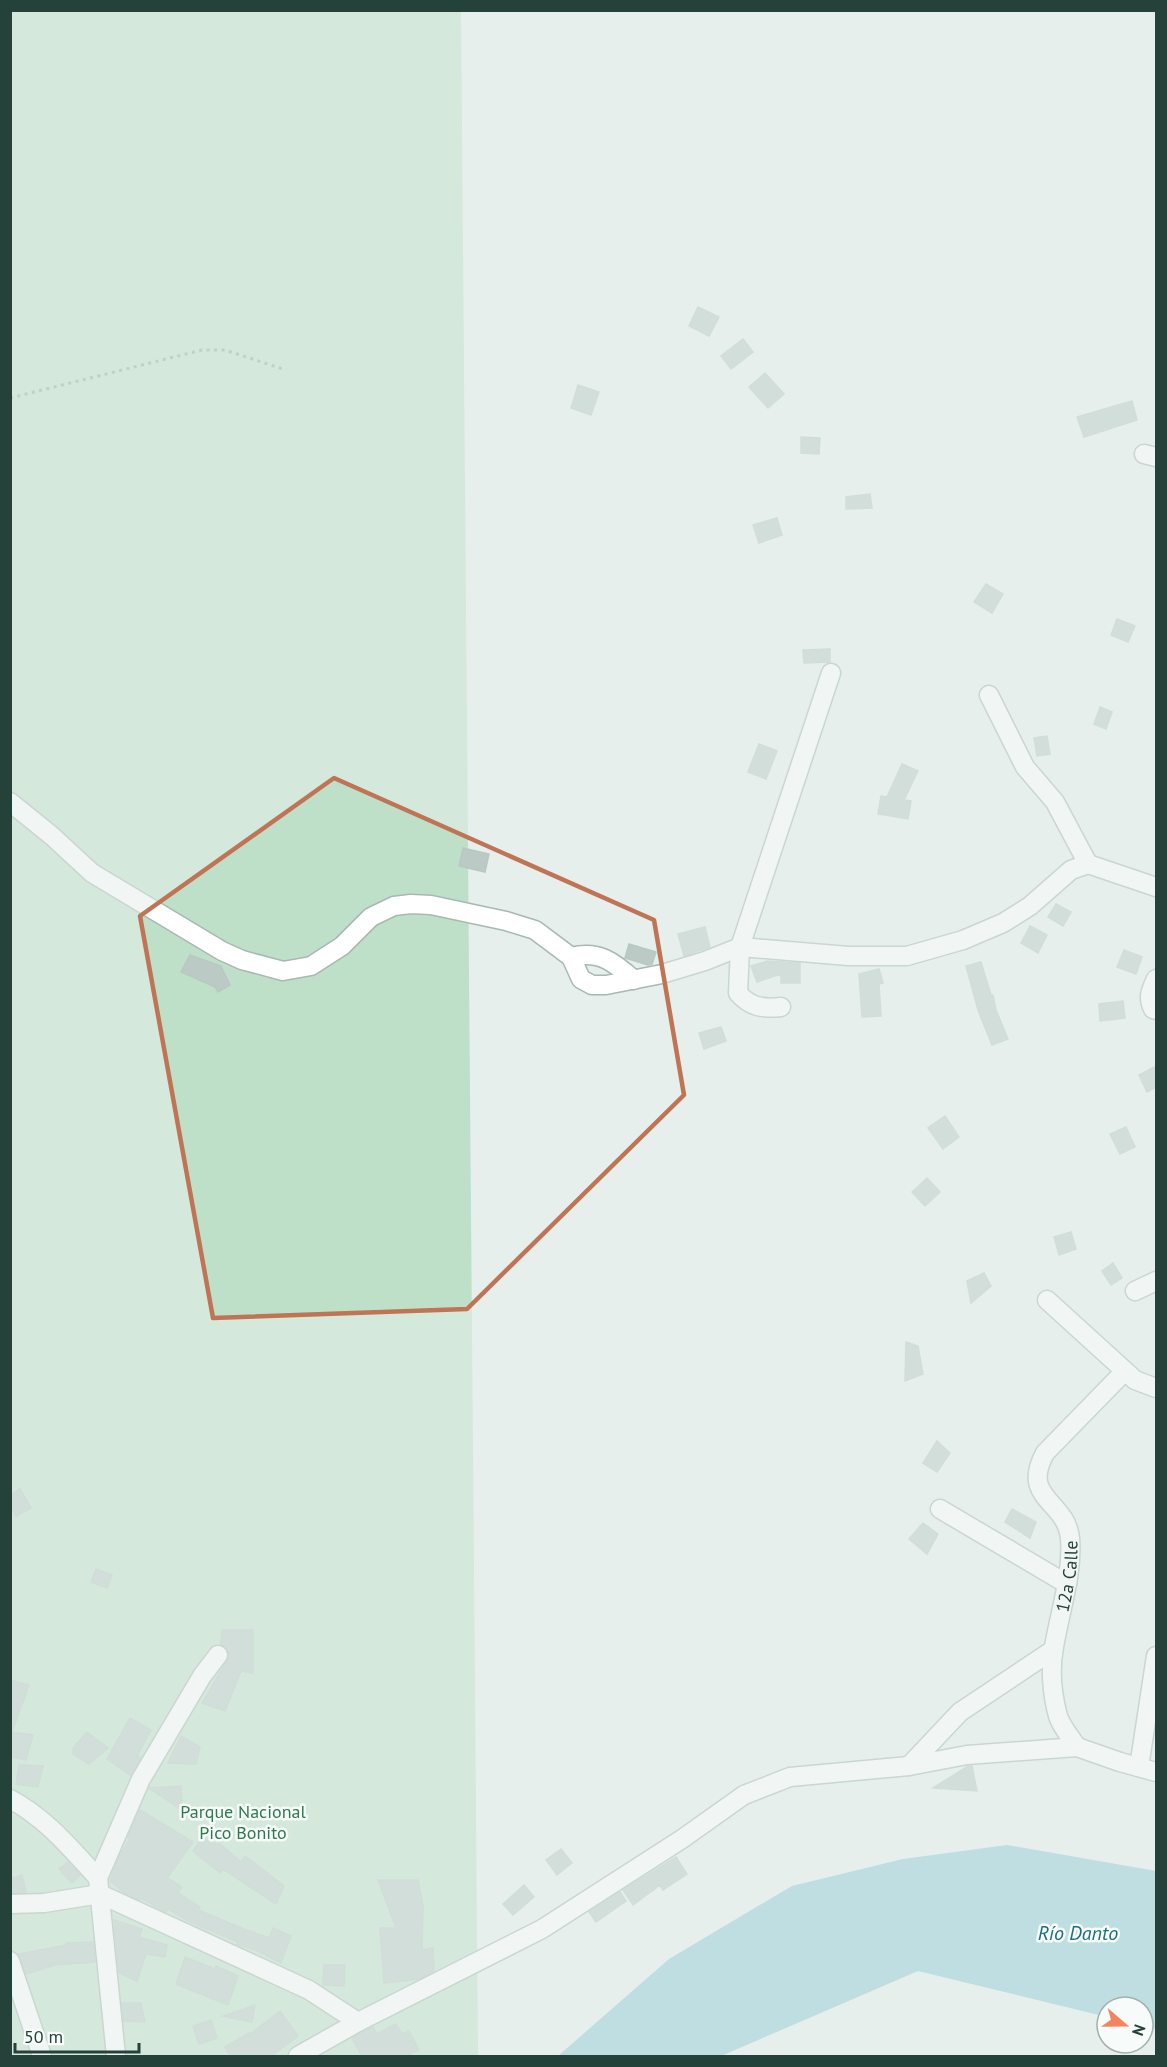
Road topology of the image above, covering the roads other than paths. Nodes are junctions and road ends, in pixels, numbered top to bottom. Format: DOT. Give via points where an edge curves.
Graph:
graph roads {
  1 [pos="831,673"];
  2 [pos="990,695"];
  3 [pos="10,802"];
  4 [pos="1088,864"];
  5 [pos="1156,887"];
  6 [pos="740,947"];
  7 [pos="571,957"];
  8 [pos="1156,979"];
  9 [pos="634,980"];
  10 [pos="781,1007"];
  11 [pos="1156,1010"];
  12 [pos="1156,1281"];
  13 [pos="1135,1291"];
  14 [pos="1047,1300"];
  15 [pos="1125,1371"];
  16 [pos="1156,1388"];
  17 [pos="940,1509"];
  18 [pos="1067,1584"];
  19 [pos="1053,1650"];
  20 [pos="218,1655"];
  21 [pos="1156,1656"];
  22 [pos="1077,1747"];
  23 [pos="909,1766"];
  24 [pos="1148,1769"];
  25 [pos="10,1799"];
  26 [pos="99,1886"];
  27 [pos="10,1904"];
  28 [pos="10,1961"];
  29 [pos="358,2022"];
  30 [pos="42,2056"];
  31 [pos="116,2056"];
  32 [pos="298,2056"];
  1 -- 6 [label="street"];
  2 -- 4 [label="street" via="1025,767 1055,802"];
  3 -- 7 [label="street" via="92,873 242,960 283,971 311,966 342,946 371,917 394,906 411,904 431,905 535,930"];
  4 -- 5 [label="street"];
  4 -- 6 [label="street" via="1071,870 1003,924 907,956 848,956"];
  6 -- 9 [label="street"];
  6 -- 10 [label="street" via="738,993 745,1001 766,1009"];
  7 -- 9 [label="street" via="585,953 603,957"];
  7 -- 9 [label="street" via="581,979 592,985"];
  8 -- 11 [label="street" via="1149,1001"];
  12 -- 13 [label="street"];
  14 -- 15 [label="street"];
  15 -- 16 [label="street" via="1135,1380"];
  15 -- 18 [label="street, 12a Calle" via="1045,1453 1039,1465 1039,1488 1068,1526"];
  17 -- 18 [label="street"];
  18 -- 19 [label="street, 12a Calle"];
  19 -- 22 [label="street, 12a Calle" via="1053,1685 1059,1718"];
  19 -- 23 [label="street" via="960,1712"];
  20 -- 26 [label="street" via="201,1676 141,1779"];
  21 -- 24 [label="street"];
  22 -- 23 [label="street" via="967,1755"];
  22 -- 24 [label="street"];
  23 -- 29 [label="street" via="790,1778 744,1795 542,1929"];
  25 -- 26 [label="street" via="51,1827"];
  26 -- 27 [label="street" via="44,1903"];
  26 -- 29 [label="street" via="309,1990"];
  26 -- 31 [label="street"];
  28 -- 30 [label="street"];
  29 -- 32 [label="street"];
}
